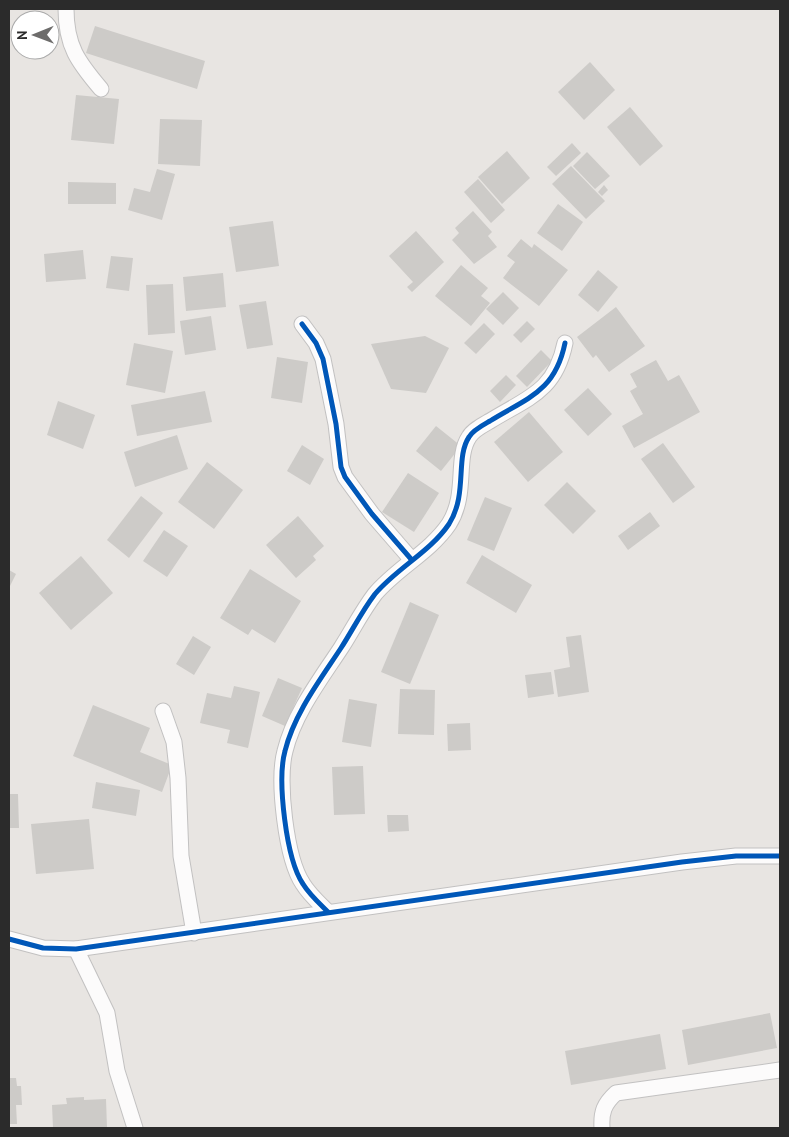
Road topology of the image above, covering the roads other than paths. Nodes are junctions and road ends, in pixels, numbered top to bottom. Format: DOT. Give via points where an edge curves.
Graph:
graph roads {
  1 [pos="66,9"];
  2 [pos="101,89"];
  3 [pos="302,324"];
  4 [pos="565,343"];
  5 [pos="411,559"];
  6 [pos="163,711"];
  7 [pos="780,856"];
  8 [pos="328,912"];
  9 [pos="194,932"];
  10 [pos="9,939"];
  11 [pos="76,949"];
  12 [pos="780,1070"];
  13 [pos="135,1128"];
  14 [pos="602,1128"];
  1 -- 2 [label="street" via="71,48 78,63"];
  3 -- 5 [label="street" via="323,358 345,478"];
  4 -- 5 [label="street" via="561,362 537,394 469,436 464,450 458,506 440,536"];
  5 -- 8 [label="street" via="375,595 316,686 284,752 283,797 292,859 302,884"];
  6 -- 9 [label="street" via="174,742 181,856"];
  7 -- 8 [label="street" via="736,856 682,862"];
  8 -- 9 [label="street"];
  9 -- 11 [label="street"];
  10 -- 11 [label="street" via="43,948"];
  11 -- 13 [label="street" via="107,1013 117,1071"];
  12 -- 14 [label="street" via="616,1093 601,1112"];
}
